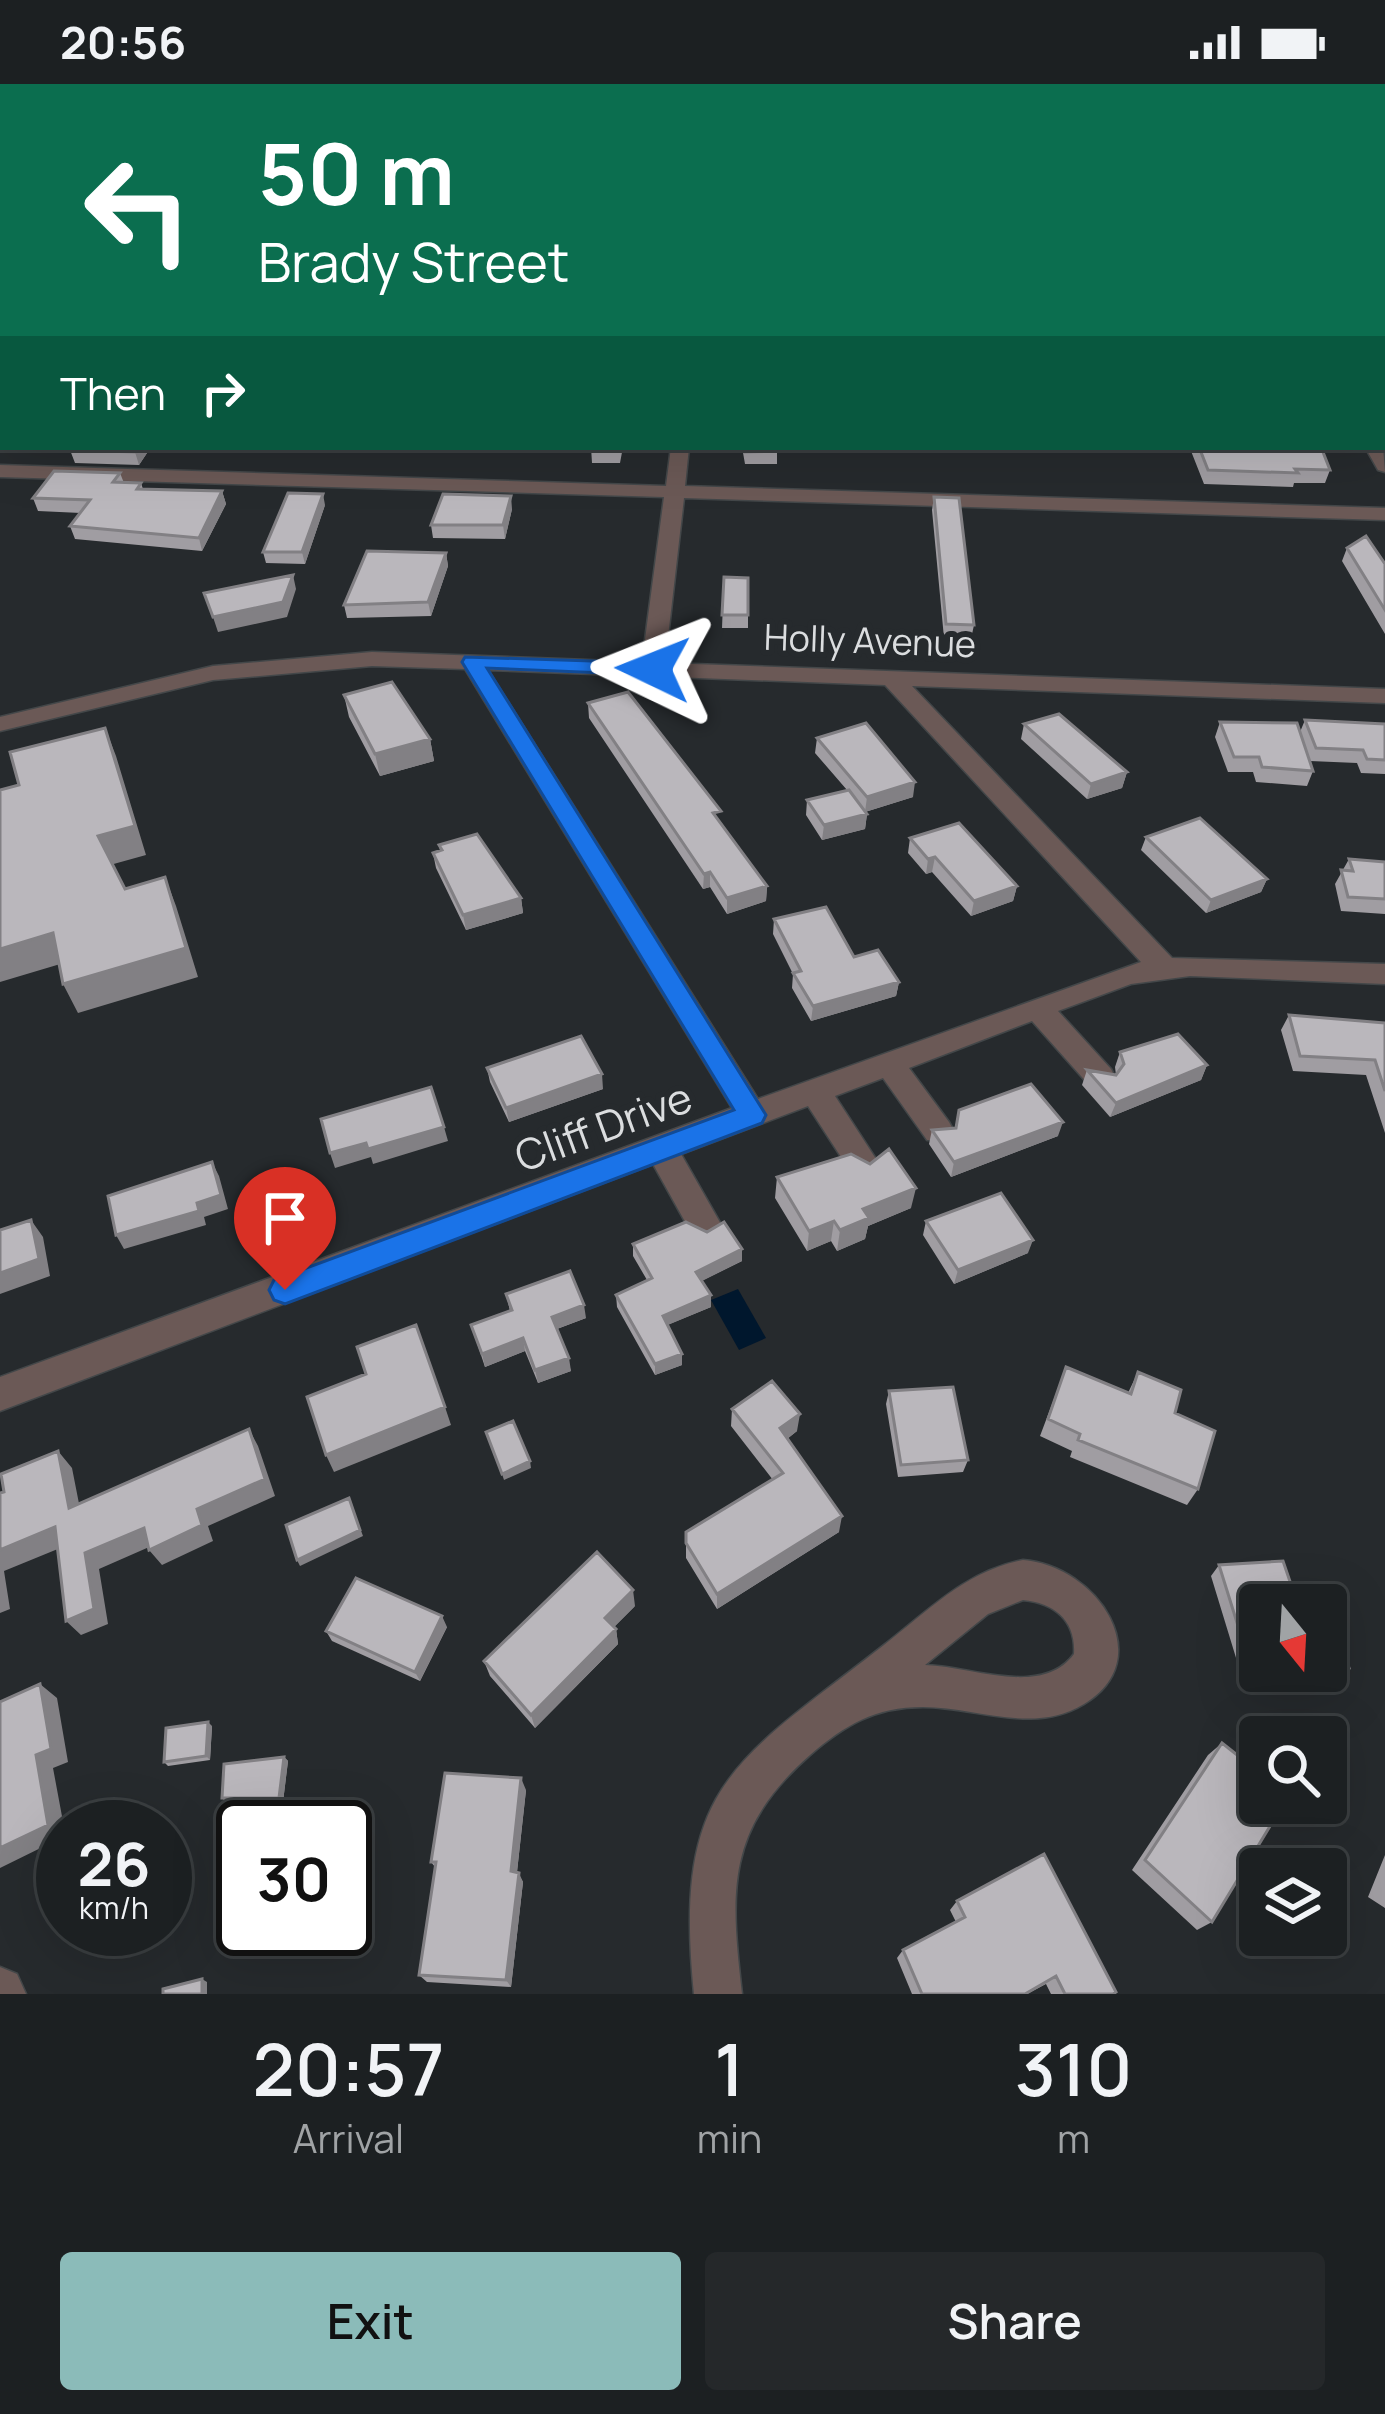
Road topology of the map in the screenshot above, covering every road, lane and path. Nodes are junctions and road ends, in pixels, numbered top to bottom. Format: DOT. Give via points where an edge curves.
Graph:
graph roads {
  1 [pos="680,450"];
  2 [pos="0,471"];
  3 [pos="674,490"];
  4 [pos="1385,514"];
  5 [pos="472,662"];
  6 [pos="653,669"];
  7 [pos="892,678"];
  8 [pos="1385,696"];
  9 [pos="0,724"];
  10 [pos="1163,967"];
  11 [pos="1385,974"];
  12 [pos="1037,1007"];
  13 [pos="890,1063"];
  14 [pos="1100,1077"];
  15 [pos="815,1091"];
  16 [pos="752,1115"];
  17 [pos="938,1131"];
  18 [pos="662,1150"];
  19 [pos="865,1168"];
  20 [pos="705,1226"];
  21 [pos="0,1394"];
  22 [pos="846,1700"];
  23 [pos="718,1994"];
  1 -- 3 [label="street"];
  2 -- 3 [label="street"];
  3 -- 4 [label="street"];
  3 -- 6 [label="street"];
  5 -- 6 [label="street, Holly Avenue"];
  5 -- 9 [label="street, Holly Avenue" via="257,666"];
  5 -- 16 [label="street"];
  6 -- 7 [label="street, Holly Avenue"];
  7 -- 8 [label="street, Holly Avenue"];
  7 -- 10 [label="street"];
  10 -- 11 [label="street, Cliff Drive"];
  10 -- 12 [label="street, Cliff Drive"];
  12 -- 13 [label="street, Cliff Drive"];
  12 -- 14 [label="street"];
  13 -- 15 [label="street, Cliff Drive"];
  13 -- 17 [label="street"];
  15 -- 16 [label="street, Cliff Drive"];
  15 -- 19 [label="street"];
  16 -- 18 [label="street, Cliff Drive"];
  18 -- 20 [label="street"];
  18 -- 21 [label="street, Cliff Drive"];
  22 -- 22 [label="street" via="906,1685 1056,1694 1088,1671 1094,1626 1056,1586 1005,1584"];
  22 -- 23 [label="street" via="774,1753 724,1822 707,1908"];
}
